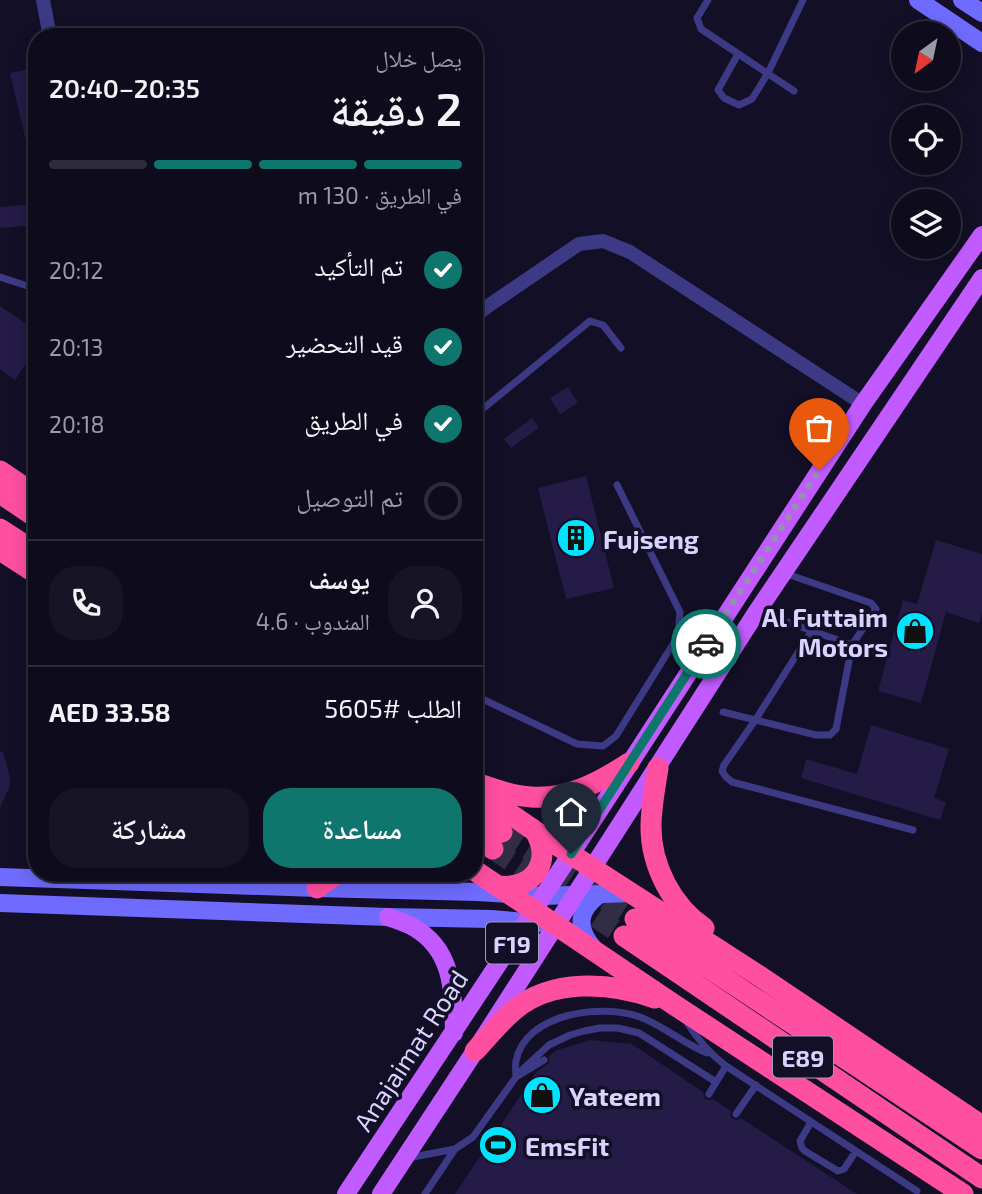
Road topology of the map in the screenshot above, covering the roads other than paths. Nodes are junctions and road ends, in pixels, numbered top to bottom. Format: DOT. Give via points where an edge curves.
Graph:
graph roads {
  1 [pos="43,0"];
  2 [pos="708,0"];
  3 [pos="803,0"];
  4 [pos="918,0"];
  5 [pos="962,0"];
  6 [pos="982,13"];
  7 [pos="48,28"];
  8 [pos="982,43"];
  9 [pos="738,54"];
  10 [pos="768,73"];
  11 [pos="794,91"];
  12 [pos="982,235"];
  13 [pos="0,277"];
  14 [pos="982,278"];
  15 [pos="28,286"];
  16 [pos="483,310"];
  17 [pos="621,348"];
  18 [pos="863,404"];
  19 [pos="483,409"];
  20 [pos="0,471"];
  21 [pos="617,485"];
  22 [pos="28,490"];
  23 [pos="0,493"];
  24 [pos="28,512"];
  25 [pos="0,529"];
  26 [pos="28,547"];
  27 [pos="0,550"];
  28 [pos="28,569"];
  29 [pos="783,573"];
  30 [pos="754,617"];
  31 [pos="811,632"];
  32 [pos="852,645"];
  33 [pos="483,699"];
  34 [pos="723,712"];
  35 [pos="755,719"];
  36 [pos="629,763"];
  37 [pos="657,768"];
  38 [pos="483,785"];
  39 [pos="483,795"];
  40 [pos="483,824"];
  41 [pos="535,831"];
  42 [pos="913,831"];
  43 [pos="483,839"];
  44 [pos="571,854"];
  45 [pos="593,868"];
  46 [pos="483,876"];
  47 [pos="0,877"];
  48 [pos="28,878"];
  49 [pos="144,882"];
  50 [pos="325,882"];
  51 [pos="317,888"];
  52 [pos="505,890"];
  53 [pos="631,893"];
  54 [pos="600,894"];
  55 [pos="575,896"];
  56 [pos="0,903"];
  57 [pos="535,909"];
  58 [pos="388,917"];
  59 [pos="556,924"];
  60 [pos="596,951"];
  61 [pos="761,977"];
  62 [pos="676,1006"];
  63 [pos="454,1033"];
  64 [pos="475,1051"];
  65 [pos="712,1055"];
  66 [pos="544,1060"];
  67 [pos="726,1066"];
  68 [pos="516,1077"];
  69 [pos="716,1082"];
  70 [pos="756,1085"];
  71 [pos="709,1094"];
  72 [pos="736,1114"];
  73 [pos="811,1122"];
  74 [pos="982,1126"];
  75 [pos="455,1149"];
  76 [pos="982,1149"];
  77 [pos="856,1151"];
  78 [pos="404,1159"];
  79 [pos="929,1172"];
  80 [pos="982,1178"];
  81 [pos="915,1192"];
  82 [pos="346,1194"];
  83 [pos="381,1194"];
  84 [pos="425,1194"];
  85 [pos="963,1194"];
  1 -- 7 [label="street"];
  2 -- 9 [label="lane" via="697,18 701,29"];
  3 -- 10 [label="lane"];
  4 -- 8 [label="street"];
  5 -- 6 [label="street"];
  9 -- 10 [label="lane"];
  9 -- 10 [label="lane" via="718,90 724,98 739,106 752,99"];
  10 -- 11 [label="lane"];
  12 -- 18 [label="main road, Anajaimat Road / F19"];
  13 -- 15 [label="lane"];
  14 -- 29 [label="main road, Anajaimat Road / F19"];
  16 -- 18 [label="street" via="579,244 603,241 630,252"];
  17 -- 19 [label="lane" via="603,325 590,321"];
  18 -- 36 [label="main road, Anajaimat Road / F19"];
  20 -- 22 [label="highway"];
  21 -- 33 [label="lane" via="680,612 678,636 617,736 603,746 577,744"];
  23 -- 24 [label="highway"];
  25 -- 26 [label="highway"];
  27 -- 28 [label="highway"];
  29 -- 30 [label="main road, Anajaimat Road / F19"];
  29 -- 32 [label="lane" via="875,606"];
  30 -- 31 [label="lane" via="788,622"];
  30 -- 37 [label="main road, Anajaimat Road / F19"];
  31 -- 32 [label="lane"];
  31 -- 35 [label="lane"];
  32 -- 35 [label="lane" via="834,732 816,735"];
  34 -- 35 [label="lane"];
  35 -- 42 [label="lane" via="724,765 722,771 732,782"];
  36 -- 38 [label="highway" via="604,779 562,795 529,797"];
  36 -- 44 [label="main road, Anajaimat Road / F19"];
  37 -- 45 [label="main road, Anajaimat Road / F19"];
  37 -- 61 [label="highway" via="651,828 663,879 674,901 696,923 740,953"];
  39 -- 41 [label="highway"];
  40 -- 43 [label="highway" via="497,841"];
  41 -- 44 [label="highway"];
  41 -- 52 [label="highway" via="543,851 537,872 530,880"];
  44 -- 45 [label="highway"];
  44 -- 57 [label="main road, Anajaimat Road / F19"];
  45 -- 53 [label="highway"];
  45 -- 55 [label="main road, Anajaimat Road / F19"];
  46 -- 52 [label="highway"];
  47 -- 48 [label="street"];
  49 -- 51 [label="street"];
  50 -- 51 [label="highway"];
  51 -- 52 [label="street"];
  52 -- 57 [label="highway"];
  53 -- 54 [label="street"];
  53 -- 61 [label="highway"];
  54 -- 55 [label="street"];
  54 -- 60 [label="street" via="582,916 584,936"];
  55 -- 57 [label="street"];
  55 -- 59 [label="main road, Anajaimat Road / F19"];
  56 -- 58 [label="street"];
  57 -- 58 [label="street" via="491,919"];
  57 -- 59 [label="highway"];
  57 -- 63 [label="main road, Anajaimat Road / F19"];
  58 -- 63 [label="main road" via="426,937 445,962 452,983"];
  59 -- 60 [label="highway"];
  59 -- 64 [label="main road, Anajaimat Road / F19"];
  60 -- 62 [label="highway"];
  61 -- 74 [label="highway"];
  62 -- 64 [label="highway" via="645,994 574,985 526,1002"];
  62 -- 65 [label="lane"];
  62 -- 79 [label="highway"];
  63 -- 82 [label="main road, Anajaimat Road / F19"];
  64 -- 78 [label="main road, Anajaimat Road / F19"];
  65 -- 67 [label="lane"];
  65 -- 68 [label="lane" via="642,1018 591,1010 536,1031 520,1049"];
  66 -- 68 [label="lane"];
  67 -- 69 [label="lane"];
  67 -- 70 [label="lane"];
  68 -- 69 [label="lane" via="559,1040 584,1031 618,1028 639,1033"];
  68 -- 75 [label="lane" via="473,1137"];
  69 -- 71 [label="lane"];
  70 -- 72 [label="lane"];
  70 -- 73 [label="lane"];
  73 -- 77 [label="lane"];
  73 -- 77 [label="lane" via="800,1144 825,1164 842,1171"];
  75 -- 78 [label="lane"];
  75 -- 84 [label="lane"];
  76 -- 80 [label="highway, E89" via="629,927"];
  77 -- 81 [label="lane"];
  78 -- 83 [label="main road, Anajaimat Road / F19"];
  79 -- 81 [label="lane"];
  79 -- 85 [label="highway"];
}
